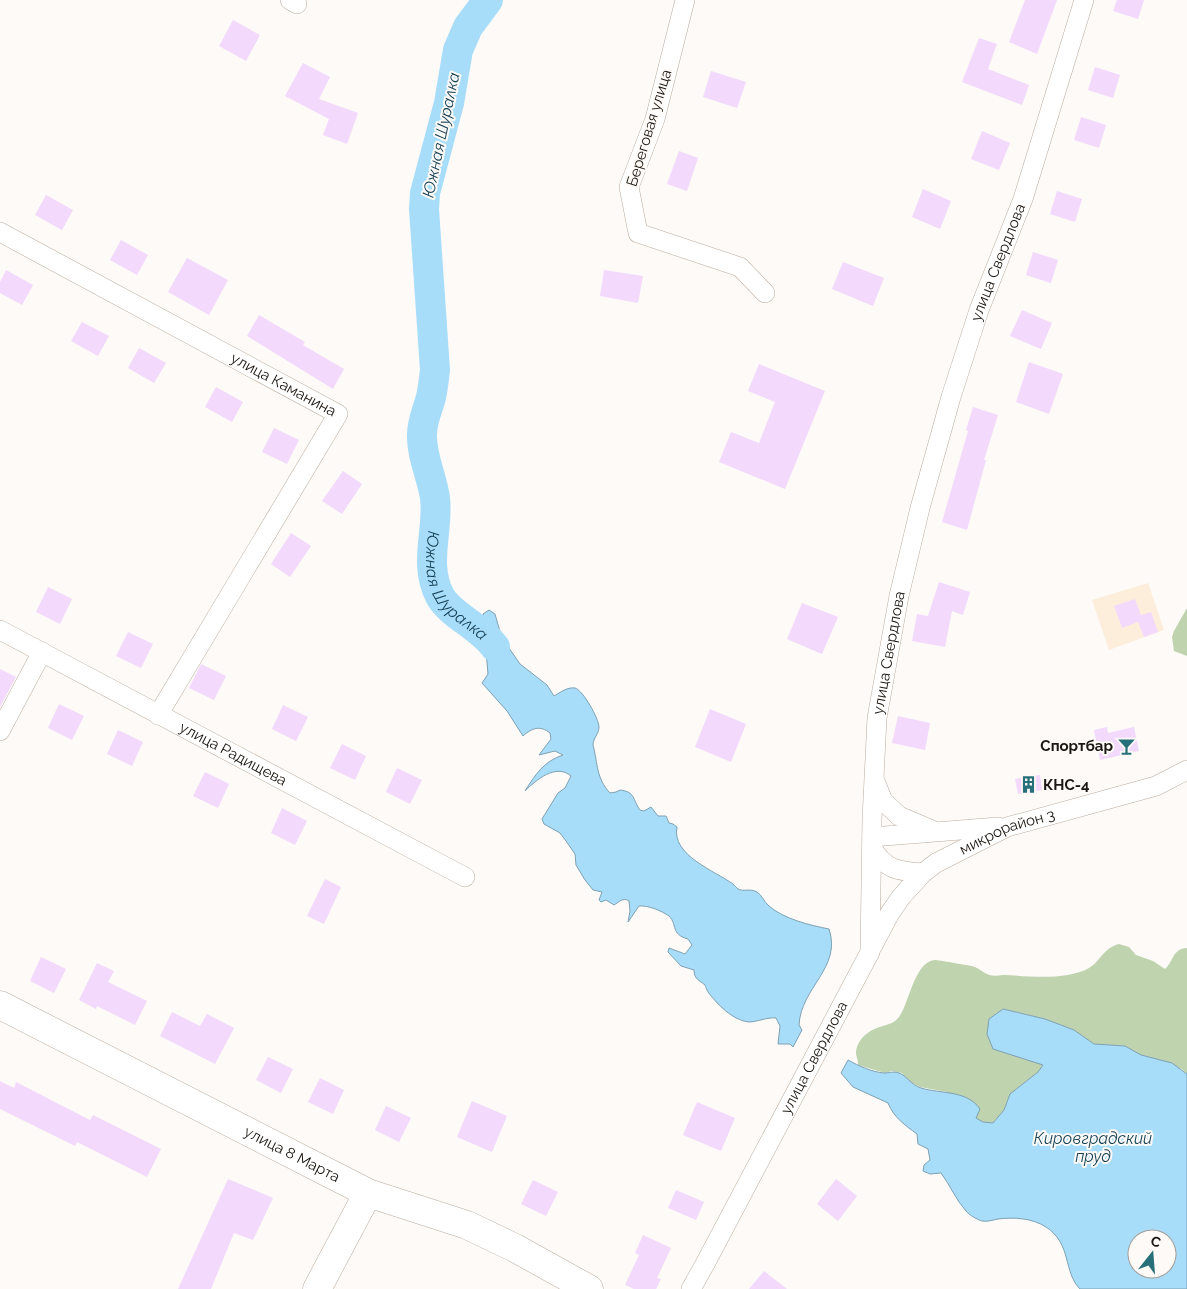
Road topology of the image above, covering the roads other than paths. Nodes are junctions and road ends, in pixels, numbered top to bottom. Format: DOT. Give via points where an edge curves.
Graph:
graph roads {
  1 [pos="685,0"];
  2 [pos="1084,0"];
  3 [pos="0,232"];
  4 [pos="765,293"];
  5 [pos="0,630"];
  6 [pos="42,652"];
  7 [pos="158,715"];
  8 [pos="0,731"];
  9 [pos="1187,770"];
  10 [pos="874,779"];
  11 [pos="1007,827"];
  12 [pos="938,832"];
  13 [pos="872,842"];
  14 [pos="922,873"];
  15 [pos="465,878"];
  16 [pos="870,952"];
  17 [pos="0,1005"];
  18 [pos="368,1193"];
  19 [pos="317,1289"];
  20 [pos="589,1289"];
  21 [pos="691,1289"];
  1 -- 4 [label="street, Береговая улица" via="655,119 629,188 638,233 740,267"];
  2 -- 10 [label="street, улица Свердлова" via="1023,199 979,310 950,397 899,596 877,718"];
  3 -- 7 [label="street, улица Каманина" via="338,414"];
  5 -- 6 [label="street, улица Радищева"];
  6 -- 7 [label="street, улица Радищева"];
  6 -- 8 [label="street"];
  7 -- 15 [label="street, улица Радищева"];
  9 -- 11 [label="street, микрорайон 3" via="1156,786"];
  10 -- 12 [label="street" via="883,801 899,816"];
  10 -- 13 [label="street, улица Свердлова"];
  11 -- 12 [label="street"];
  11 -- 14 [label="street, микрорайон 3"];
  12 -- 13 [label="street"];
  13 -- 14 [label="street" via="879,860 898,872"];
  13 -- 16 [label="street, улица Свердлова"];
  14 -- 16 [label="street, микрорайон 3" via="890,913"];
  16 -- 21 [label="street, улица Свердлова"];
  17 -- 18 [label="street, улица 8 Марта"];
  18 -- 19 [label="street"];
  18 -- 20 [label="street, улица 8 Марта" via="467,1224"];
}
